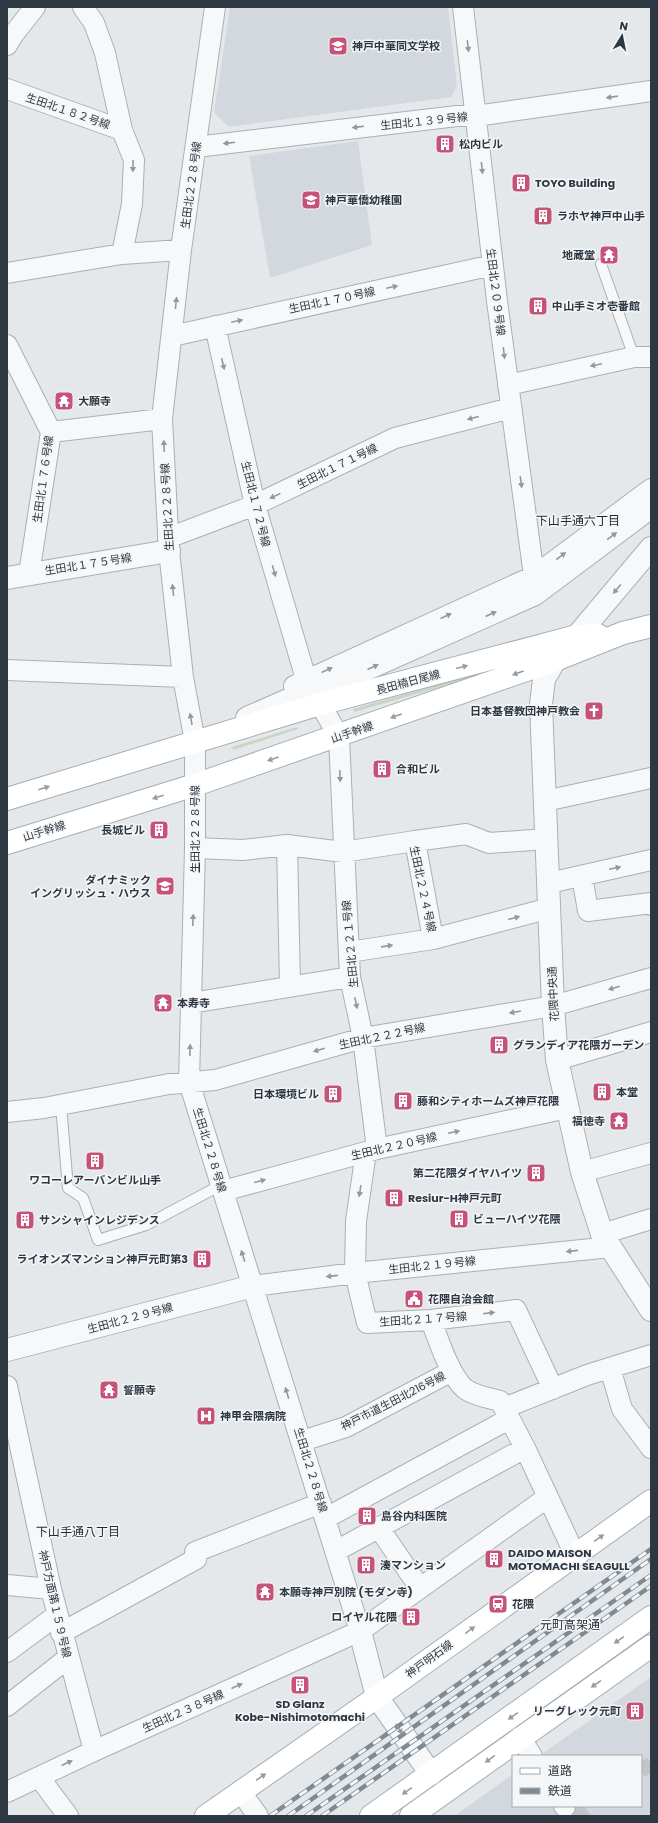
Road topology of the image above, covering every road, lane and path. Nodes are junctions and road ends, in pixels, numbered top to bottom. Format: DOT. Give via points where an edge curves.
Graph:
graph roads {
  1 [pos="35,7"];
  2 [pos="83,7"];
  3 [pos="215,7"];
  4 [pos="463,7"];
  5 [pos="7,45"];
  6 [pos="7,89"];
  7 [pos="651,91"];
  8 [pos="476,116"];
  9 [pos="122,130"];
  10 [pos="196,147"];
  11 [pos="181,250"];
  12 [pos="122,254"];
  13 [pos="493,264"];
  14 [pos="601,264"];
  15 [pos="7,273"];
  16 [pos="215,326"];
  17 [pos="172,336"];
  18 [pos="7,345"];
  19 [pos="643,357"];
  20 [pos="508,385"];
  21 [pos="511,408"];
  22 [pos="162,419"];
  23 [pos="51,432"];
  24 [pos="651,488"];
  25 [pos="255,505"];
  26 [pos="651,507"];
  27 [pos="169,544"];
  28 [pos="651,548"];
  29 [pos="29,574"];
  30 [pos="534,576"];
  31 [pos="7,578"];
  32 [pos="651,626"];
  33 [pos="623,633"];
  34 [pos="577,636"];
  35 [pos="555,660"];
  36 [pos="7,670"];
  37 [pos="183,677"];
  38 [pos="312,691"];
  39 [pos="339,737"];
  40 [pos="195,742"];
  41 [pos="651,778"];
  42 [pos="195,786"];
  43 [pos="7,799"];
  44 [pos="545,801"];
  45 [pos="547,840"];
  46 [pos="415,841"];
  47 [pos="7,843"];
  48 [pos="287,845"];
  49 [pos="195,848"];
  50 [pos="343,852"];
  51 [pos="651,860"];
  52 [pos="582,876"];
  53 [pos="549,883"];
  54 [pos="651,905"];
  55 [pos="550,908"];
  56 [pos="433,939"];
  57 [pos="349,952"];
  58 [pos="350,976"];
  59 [pos="651,978"];
  60 [pos="290,986"];
  61 [pos="191,1003"];
  62 [pos="553,1006"];
  63 [pos="651,1032"];
  64 [pos="363,1038"];
  65 [pos="557,1060"];
  66 [pos="189,1082"];
  67 [pos="61,1105"];
  68 [pos="567,1108"];
  69 [pos="7,1112"];
  70 [pos="372,1150"];
  71 [pos="651,1153"];
  72 [pos="582,1172"];
  73 [pos="222,1188"];
  74 [pos="651,1219"];
  75 [pos="607,1240"];
  76 [pos="356,1273"];
  77 [pos="253,1286"];
  78 [pos="651,1310"];
  79 [pos="432,1320"];
  80 [pos="7,1350"];
  81 [pos="651,1355"];
  82 [pos="610,1368"];
  83 [pos="452,1371"];
  84 [pos="7,1386"];
  85 [pos="553,1389"];
  86 [pos="507,1413"];
  87 [pos="11,1423"];
  88 [pos="302,1441"];
  89 [pos="525,1448"];
  90 [pos="651,1448"];
  91 [pos="548,1497"];
  92 [pos="651,1501"];
  93 [pos="324,1511"];
  94 [pos="379,1528"];
  95 [pos="336,1551"];
  96 [pos="575,1555"];
  97 [pos="7,1584"];
  98 [pos="420,1588"];
  99 [pos="51,1589"];
  100 [pos="651,1617"];
  101 [pos="59,1624"];
  102 [pos="360,1631"];
  103 [pos="651,1646"];
  104 [pos="7,1652"];
  105 [pos="68,1658"];
  106 [pos="377,1697"];
  107 [pos="7,1706"];
  108 [pos="520,1737"];
  109 [pos="94,1751"];
  110 [pos="531,1755"];
  111 [pos="431,1774"];
  112 [pos="39,1777"];
  113 [pos="240,1791"];
  114 [pos="7,1792"];
  115 [pos="68,1816"];
  116 [pos="206,1816"];
  117 [pos="258,1816"];
  118 [pos="371,1816"];
  119 [pos="411,1816"];
  1 -- 5 [label="street"];
  2 -- 9 [label="street" via="94,23 105,52"];
  3 -- 10 [label="street, 生田北２２８号線"];
  4 -- 8 [label="street, 生田北２０９号線, one-way"];
  6 -- 9 [label="street, 生田北１８２号線"];
  7 -- 8 [label="street, 生田北１３９号線, one-way"];
  8 -- 10 [label="street, 生田北１３９号線, one-way" via="457,116"];
  8 -- 13 [label="street, 生田北２０９号線, one-way"];
  9 -- 12 [label="street, 生田北１８２号線, one-way" via="134,160 132,204"];
  10 -- 11 [label="street, 生田北２２８号線"];
  11 -- 12 [label="street"];
  17 -- 11 [label="street, 生田北２２８号線, one-way"];
  12 -- 15 [label="street"];
  16 -- 13 [label="street, 生田北１７０号線, one-way"];
  13 -- 20 [label="street, 生田北２０９号線, one-way"];
  14 -- 19 [label="lane"];
  16 -- 17 [label="street, 生田北１７０号線"];
  16 -- 25 [label="street, 生田北１７２号線, one-way"];
  17 -- 22 [label="street, 生田北２２８号線"];
  18 -- 23 [label="street, 生田北１７６号線"];
  19 -- 20 [label="street, one-way"];
  20 -- 21 [label="street, 生田北２０９号線"];
  21 -- 25 [label="street, 生田北１７１号線, one-way" via="394,438"];
  21 -- 30 [label="street, 生田北２０９号線, one-way"];
  22 -- 23 [label="street"];
  27 -- 22 [label="street, 生田北２２８号線, one-way"];
  23 -- 29 [label="street, 生田北１７６号線"];
  30 -- 24 [label="street, one-way"];
  25 -- 27 [label="street, 生田北１７１号線"];
  25 -- 38 [label="street, 生田北１７２号線, one-way"];
  38 -- 26 [label="street, one-way" via="535,594"];
  27 -- 29 [label="street, 生田北１７５号線"];
  37 -- 27 [label="street, 生田北２２８号線, one-way"];
  28 -- 34 [label="street, 山手幹線, one-way"];
  29 -- 31 [label="street, 生田北１７５号線"];
  38 -- 30 [label="street, one-way"];
  32 -- 33 [label="main road, 長田楠日尾線"];
  33 -- 34 [label="main road, 長田楠日尾線"];
  33 -- 35 [label="main road, 長田楠日尾線"];
  34 -- 35 [label="street, 山手幹線"];
  38 -- 34 [label="main road, 長田楠日尾線, one-way"];
  35 -- 39 [label="main road, 山手幹線, one-way"];
  35 -- 44 [label="street, 花隈中央通" via="544,679 541,704"];
  36 -- 37 [label="street"];
  40 -- 37 [label="street, 生田北２２８号線, one-way"];
  38 -- 39 [label="street, 生田北１７２号線"];
  38 -- 40 [label="main road, 長田楠日尾線"];
  38 -- 40 [label="street"];
  39 -- 42 [label="main road, 山手幹線, one-way"];
  39 -- 50 [label="street, 生田北２２１号線, one-way"];
  40 -- 42 [label="street, 生田北２２８号線"];
  43 -- 40 [label="main road, one-way"];
  41 -- 44 [label="street"];
  42 -- 47 [label="main road, 山手幹線, one-way"];
  42 -- 49 [label="street, 生田北２２８号線"];
  44 -- 45 [label="street, 花隈中央通"];
  45 -- 46 [label="street" via="489,843 466,834"];
  45 -- 53 [label="street, 花隈中央通"];
  46 -- 50 [label="street, 生田北２２４号線"];
  46 -- 56 [label="street, 生田北２２４号線"];
  48 -- 49 [label="street, 生田北２２４号線" via="243,850"];
  48 -- 50 [label="street, 生田北２２４号線"];
  48 -- 60 [label="street"];
  61 -- 49 [label="street, 生田北２２８号線, one-way"];
  50 -- 57 [label="street, 生田北２２１号線"];
  52 -- 51 [label="street, one-way"];
  52 -- 53 [label="street"];
  52 -- 54 [label="street" via="588,911"];
  53 -- 55 [label="street, 花隈中央通"];
  56 -- 55 [label="street, one-way"];
  55 -- 62 [label="street, 花隈中央通"];
  57 -- 56 [label="street, one-way"];
  57 -- 58 [label="street, 生田北２２１号線"];
  58 -- 60 [label="street"];
  58 -- 64 [label="street, 生田北２２１号線, one-way"];
  59 -- 62 [label="street, 生田北２２２号線, one-way"];
  60 -- 61 [label="street"];
  66 -- 61 [label="street, 生田北２２８号線, one-way"];
  62 -- 64 [label="street, 生田北２２２号線, one-way"];
  62 -- 65 [label="street, 花隈中央通"];
  63 -- 65 [label="street"];
  64 -- 66 [label="street, 生田北２２２号線, one-way" via="215,1080"];
  64 -- 70 [label="street, 生田北２２１号線"];
  65 -- 68 [label="street, 花隈中央通"];
  66 -- 67 [label="street, 生田北２２２号線"];
  66 -- 73 [label="street, 生田北２２８号線"];
  67 -- 69 [label="street, 生田北２２２号線"];
  67 -- 73 [label="lane" via="68,1188 83,1198 98,1240 146,1225"];
  70 -- 68 [label="street, 生田北２２０号線, one-way"];
  68 -- 72 [label="street, 花隈中央通"];
  73 -- 70 [label="street, 生田北２２０号線, one-way"];
  70 -- 76 [label="street, 生田北２１７号線, one-way" via="356,1221"];
  71 -- 72 [label="street"];
  72 -- 75 [label="street, 花隈中央通"];
  77 -- 73 [label="street, 生田北２２８号線, one-way"];
  74 -- 75 [label="street, 生田北２１９号線"];
  75 -- 76 [label="street, 生田北２１９号線, one-way"];
  75 -- 78 [label="street, 花隈中央通"];
  76 -- 77 [label="street, 生田北２１９号線, one-way"];
  76 -- 79 [label="street, 生田北２１７号線" via="367,1322"];
  77 -- 80 [label="street, 生田北２２９号線"];
  88 -- 77 [label="street, 生田北２２８号線, one-way"];
  79 -- 83 [label="street" via="442,1351"];
  79 -- 85 [label="street, 生田北２１７号線, one-way" via="516,1310"];
  81 -- 82 [label="street"];
  82 -- 85 [label="street"];
  82 -- 90 [label="street" via="622,1409"];
  83 -- 86 [label="street, 神戸市道生田北216号線" via="465,1389 500,1401"];
  83 -- 88 [label="street, 神戸市道生田北216号線" via="346,1427"];
  84 -- 87 [label="street, 神戸方面第１５９号線"];
  85 -- 86 [label="street"];
  86 -- 89 [label="street"];
  86 -- 93 [label="street"];
  87 -- 99 [label="street, 神戸方面第１５９号線"];
  88 -- 93 [label="street, 生田北２２８号線"];
  89 -- 91 [label="street"];
  89 -- 94 [label="street"];
  91 -- 96 [label="street"];
  91 -- 98 [label="street, 生田北２３８号線"];
  96 -- 92 [label="main road, 神戸明石線, one-way"];
  93 -- 95 [label="street, 生田北２２８号線"];
  93 -- 101 [label="street" via="195,1552 196,1559"];
  94 -- 95 [label="street"];
  94 -- 98 [label="street"];
  95 -- 102 [label="street, 生田北２２８号線"];
  106 -- 96 [label="main road, 神戸明石線, one-way"];
  97 -- 99 [label="street"];
  98 -- 102 [label="street, 生田北２３８号線"];
  99 -- 101 [label="street, 神戸方面第１５９号線"];
  100 -- 111 [label="main road, one-way"];
  101 -- 104 [label="street"];
  101 -- 105 [label="street, 神戸方面第１５９号線"];
  102 -- 106 [label="street"];
  109 -- 102 [label="street, 生田北２３８号線, one-way"];
  103 -- 108 [label="main road, one-way"];
  105 -- 107 [label="street"];
  105 -- 109 [label="street, 神戸方面第１５９号線"];
  106 -- 111 [label="street, one-way"];
  113 -- 106 [label="main road, 神戸明石線, one-way"];
  108 -- 110 [label="street"];
  108 -- 119 [label="main road, one-way"];
  112 -- 109 [label="street, 生田北２３８号線, one-way"];
  111 -- 118 [label="main road, one-way"];
  112 -- 114 [label="street, 生田北２３８号線"];
  112 -- 115 [label="street"];
  113 -- 116 [label="main road, 神戸明石線"];
  113 -- 117 [label="street"];
}
